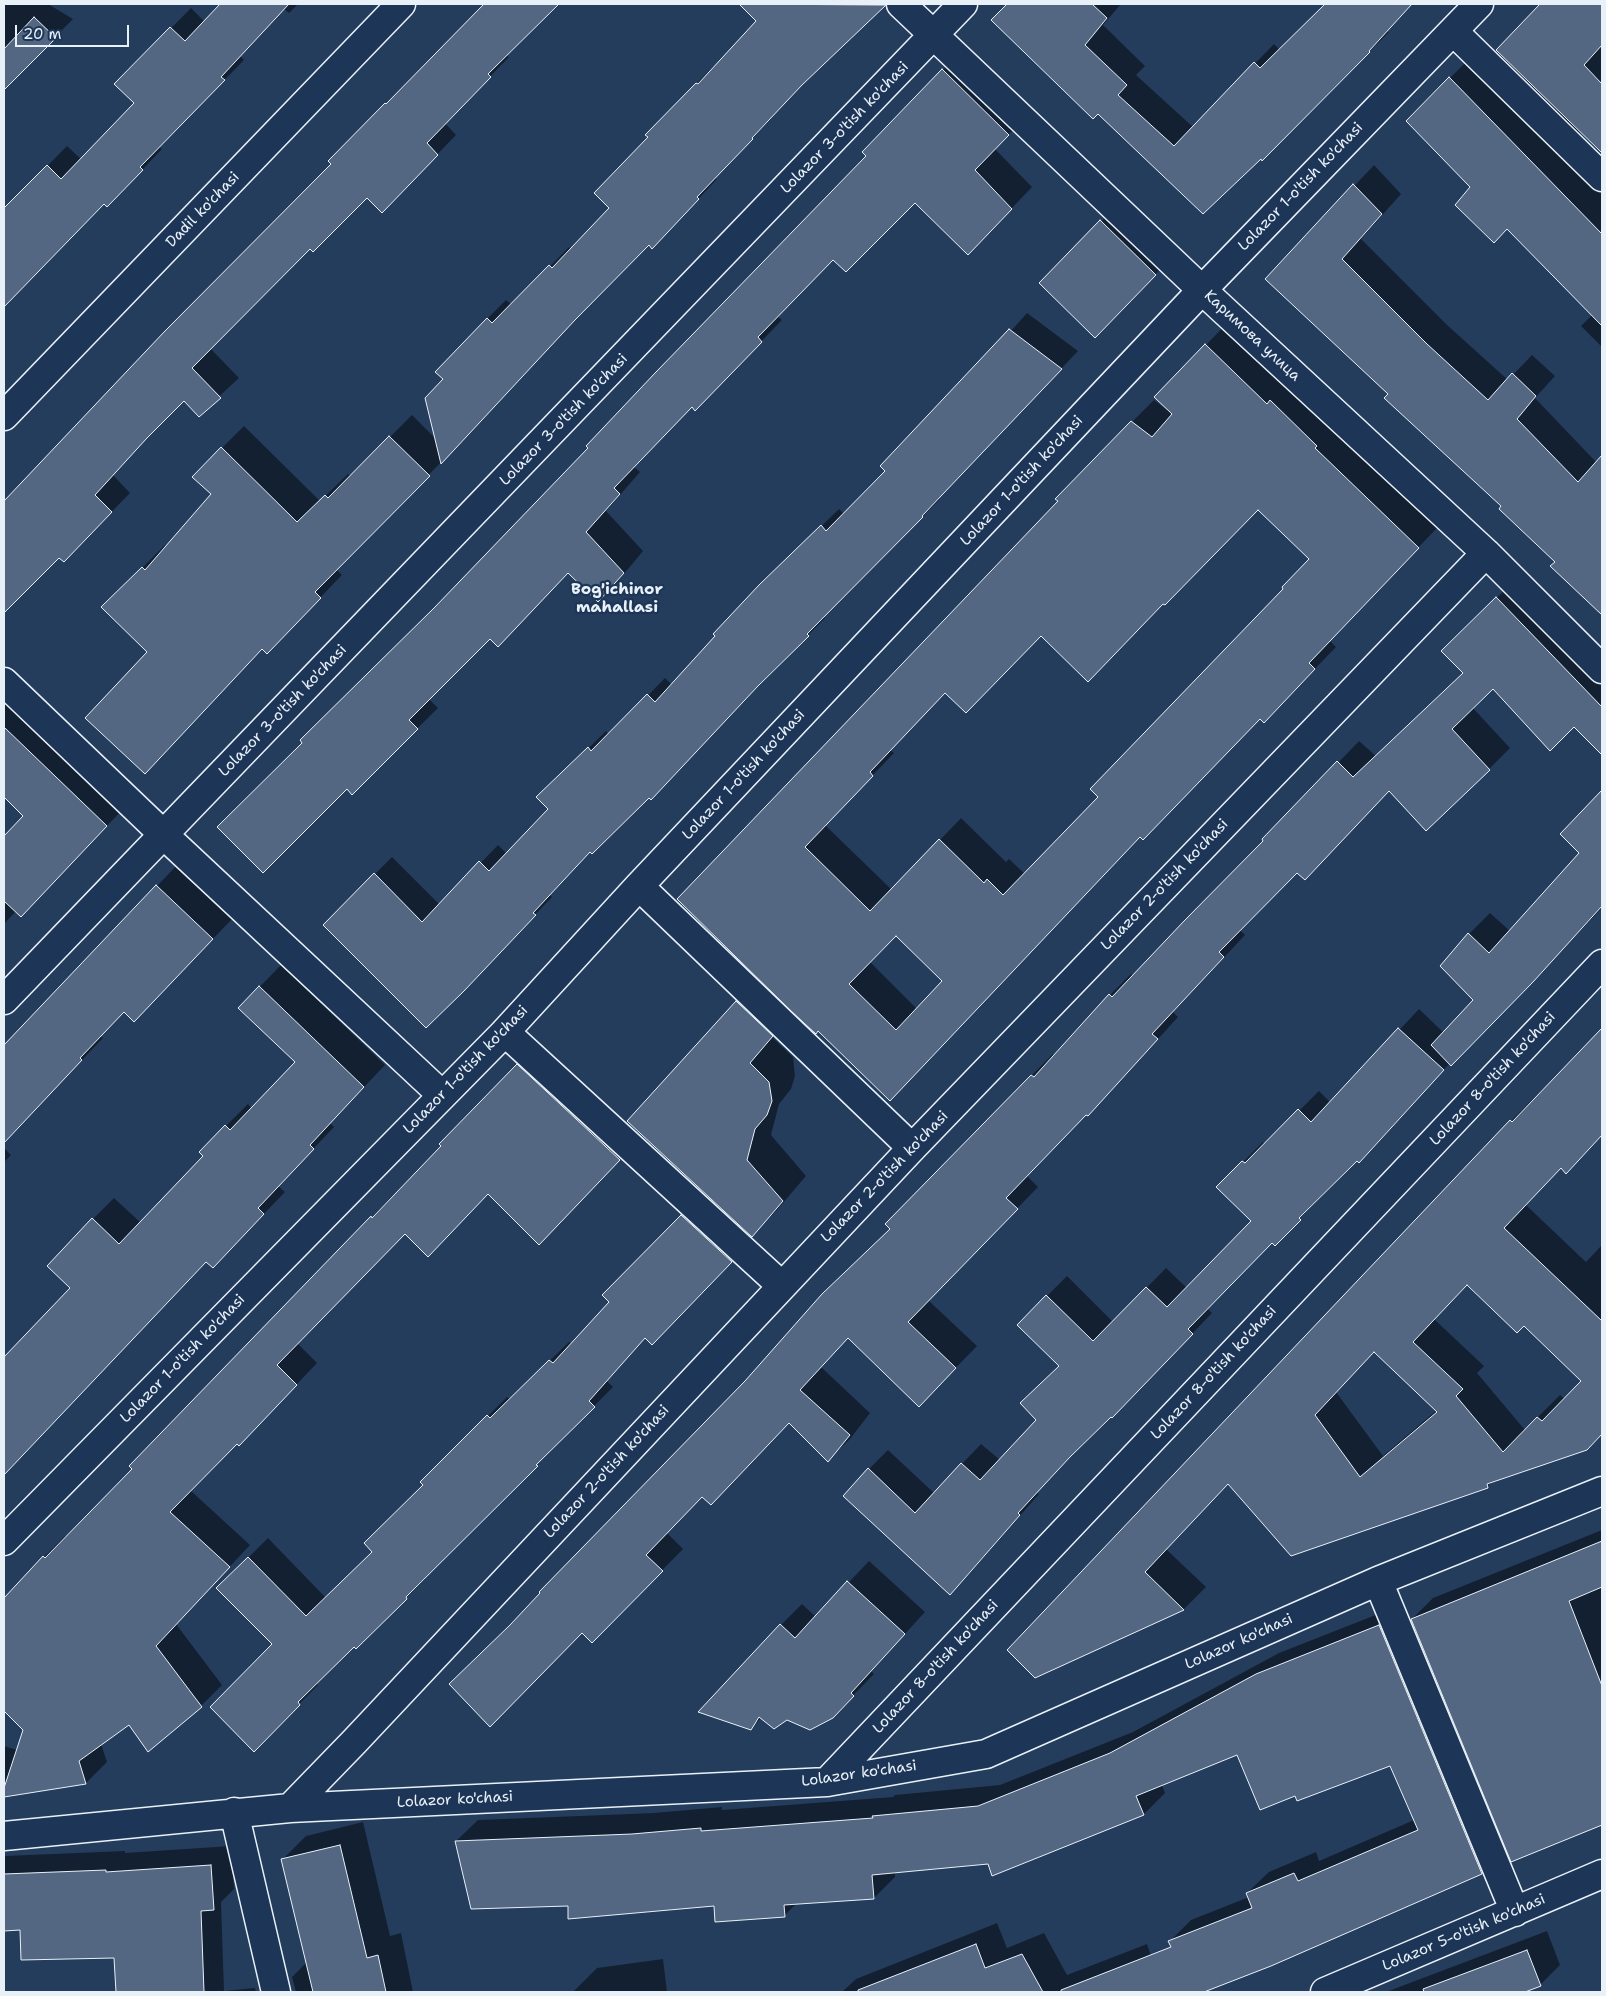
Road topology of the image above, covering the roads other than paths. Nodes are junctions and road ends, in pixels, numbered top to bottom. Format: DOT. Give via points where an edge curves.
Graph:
graph roads {
  1 [pos="402,4"];
  2 [pos="901,4"];
  3 [pos="964,4"];
  4 [pos="1479,4"];
  5 [pos="1453,31"];
  6 [pos="934,35"];
  7 [pos="1602,178"];
  8 [pos="1202,290"];
  9 [pos="4,416"];
  10 [pos="1486,553"];
  11 [pos="1602,669"];
  12 [pos="4,682"];
  13 [pos="164,835"];
  14 [pos="640,886"];
  15 [pos="1602,964"];
  16 [pos="4,1000"];
  17 [pos="506,1032"];
  18 [pos="442,1095"];
  19 [pos="912,1148"];
  20 [pos="782,1286"];
  21 [pos="1602,1491"];
  22 [pos="4,1541"];
  23 [pos="1378,1580"];
  24 [pos="827,1782"];
  25 [pos="290,1808"];
  26 [pos="234,1812"];
  27 [pos="4,1836"];
  28 [pos="1602,1874"];
  29 [pos="1515,1912"];
  30 [pos="276,1992"];
  31 [pos="1325,1992"];
  1 -- 9 [label="street, Dadil ko'chasi"];
  2 -- 6 [label="street, Каримова улица"];
  3 -- 6 [label="street, Lolazor 3-o'tish ko'chasi"];
  4 -- 5 [label="street, Lolazor 1-o'tish ko'chasi"];
  5 -- 7 [label="street"];
  5 -- 8 [label="street, Lolazor 1-o'tish ko'chasi"];
  6 -- 8 [label="street, Каримова улица"];
  6 -- 13 [label="street, Lolazor 3-o'tish ko'chasi"];
  8 -- 10 [label="street, Каримова улица"];
  8 -- 14 [label="street, Lolazor 1-o'tish ko'chasi"];
  10 -- 11 [label="street, Каримова улица"];
  10 -- 19 [label="street, Lolazor 2-o'tish ko'chasi"];
  12 -- 13 [label="street"];
  13 -- 16 [label="street, Lolazor 3-o'tish ko'chasi"];
  13 -- 18 [label="street"];
  14 -- 17 [label="street, Lolazor 1-o'tish ko'chasi"];
  14 -- 19 [label="street"];
  15 -- 24 [label="street, Lolazor 8-o'tish ko'chasi"];
  17 -- 18 [label="street, Lolazor 1-o'tish ko'chasi"];
  17 -- 20 [label="street"];
  18 -- 22 [label="street, Lolazor 1-o'tish ko'chasi"];
  19 -- 20 [label="street, Lolazor 2-o'tish ko'chasi"];
  20 -- 25 [label="street, Lolazor 2-o'tish ko'chasi"];
  21 -- 23 [label="street, Lolazor ko'chasi"];
  23 -- 24 [label="street, Lolazor ko'chasi" via="986,1754"];
  23 -- 29 [label="street"];
  24 -- 25 [label="street, Lolazor ko'chasi"];
  25 -- 26 [label="street, Lolazor ko'chasi"];
  26 -- 27 [label="street, Lolazor ko'chasi"];
  26 -- 30 [label="street"];
  28 -- 29 [label="street, Lolazor 5-o'tish ko'chasi"];
  29 -- 31 [label="street, Lolazor 5-o'tish ko'chasi"];
}
